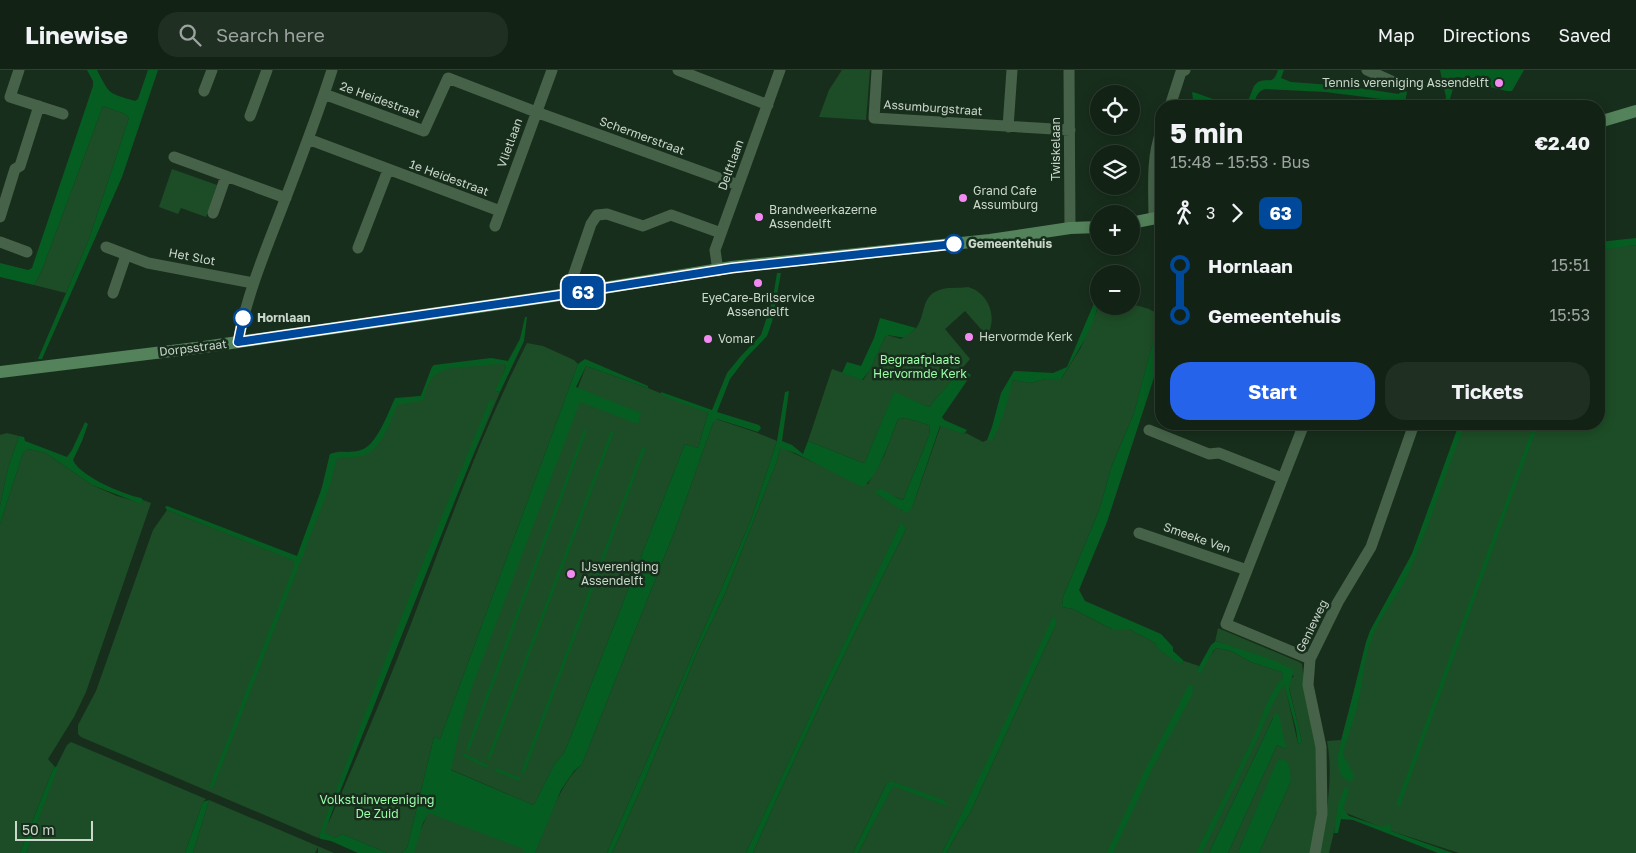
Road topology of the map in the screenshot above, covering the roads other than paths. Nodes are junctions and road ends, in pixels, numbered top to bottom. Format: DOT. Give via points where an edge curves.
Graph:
graph roads {
  1 [pos="19,70"];
  2 [pos="212,70"];
  3 [pos="266,70"];
  4 [pos="332,70"];
  5 [pos="552,70"];
  6 [pos="678,70"];
  7 [pos="780,70"];
  8 [pos="877,70"];
  9 [pos="1012,70"];
  10 [pos="1069,70"];
  11 [pos="1367,70"];
  12 [pos="1181,71"];
  13 [pos="1398,84"];
  14 [pos="204,91"];
  15 [pos="324,94"];
  16 [pos="1172,100"];
  17 [pos="768,105"];
  18 [pos="39,106"];
  19 [pos="1636,111"];
  20 [pos="536,112"];
  21 [pos="63,114"];
  22 [pos="250,116"];
  23 [pos="1605,120"];
  24 [pos="1008,127"];
  25 [pos="1070,130"];
  26 [pos="308,139"];
  27 [pos="1155,153"];
  28 [pos="174,157"];
  29 [pos="388,170"];
  30 [pos="1155,175"];
  31 [pos="226,176"];
  32 [pos="738,185"];
  33 [pos="286,198"];
  34 [pos="500,211"];
  35 [pos="213,213"];
  36 [pos="0,217"];
  37 [pos="1155,218"];
  38 [pos="1140,221"];
  39 [pos="495,226"];
  40 [pos="1090,227"];
  41 [pos="1070,228"];
  42 [pos="720,233"];
  43 [pos="0,242"];
  44 [pos="106,247"];
  45 [pos="358,248"];
  46 [pos="27,252"];
  47 [pos="126,254"];
  48 [pos="718,270"];
  49 [pos="253,283"];
  50 [pos="113,293"];
  51 [pos="567,294"];
  52 [pos="238,342"];
  53 [pos="0,372"];
  54 [pos="1148,430"];
  55 [pos="1302,430"];
  56 [pos="1412,430"];
  57 [pos="1282,478"];
  58 [pos="1139,532"];
  59 [pos="1247,570"];
  60 [pos="1310,659"];
  61 [pos="1315,853"];
  1 -- 18 [label="street" via="10,97"];
  2 -- 14 [label="street"];
  3 -- 22 [label="street"];
  4 -- 15 [label="street"];
  5 -- 20 [label="street, Vlietlaan"];
  6 -- 17 [label="street"];
  7 -- 17 [label="street, Delftlaan"];
  8 -- 24 [label="street, Assumburgstraat" via="874,118"];
  9 -- 24 [label="street"];
  10 -- 25 [label="street, Twiskelaan"];
  11 -- 13 [label="street"];
  12 -- 16 [label="street"];
  15 -- 20 [label="street, 2e Heidestraat" via="424,131 448,78"];
  15 -- 26 [label="street"];
  17 -- 32 [label="street, Delftlaan"];
  18 -- 21 [label="street"];
  18 -- 36 [label="street"];
  19 -- 23 [label="street"];
  20 -- 32 [label="street, Schermerstraat"];
  20 -- 34 [label="street, Vlietlaan"];
  24 -- 25 [label="street, Assumburgstraat"];
  25 -- 41 [label="street, Twiskelaan"];
  26 -- 29 [label="street, 1e Heidestraat"];
  26 -- 33 [label="street"];
  27 -- 30 [label="street"];
  28 -- 31 [label="street"];
  29 -- 34 [label="street, 1e Heidestraat"];
  29 -- 45 [label="street"];
  31 -- 33 [label="street"];
  31 -- 35 [label="street"];
  32 -- 42 [label="street, Delftlaan"];
  33 -- 49 [label="street"];
  34 -- 39 [label="street, Vlietlaan"];
  37 -- 38 [label="street"];
  40 -- 41 [label="street, Dorpsstraat"];
  41 -- 48 [label="street, Dorpsstraat"];
  42 -- 48 [label="street, Delftlaan" via="715,250"];
  42 -- 51 [label="street" via="671,215 643,226 607,214 597,215"];
  43 -- 46 [label="street"];
  44 -- 47 [label="street, Het Slot"];
  47 -- 49 [label="street, Het Slot" via="148,263"];
  47 -- 50 [label="street"];
  48 -- 51 [label="street, Dorpsstraat"];
  49 -- 52 [label="street"];
  51 -- 52 [label="street, Dorpsstraat"];
  52 -- 53 [label="street, Dorpsstraat"];
  54 -- 57 [label="street"];
  55 -- 57 [label="street"];
  56 -- 60 [label="street, Genieweg" via="1370,548"];
  57 -- 59 [label="street"];
  58 -- 59 [label="street, Smeeke Ven"];
  59 -- 60 [label="street" via="1226,624"];
  60 -- 61 [label="street, Genieweg" via="1308,685 1321,747 1322,814"];
}
